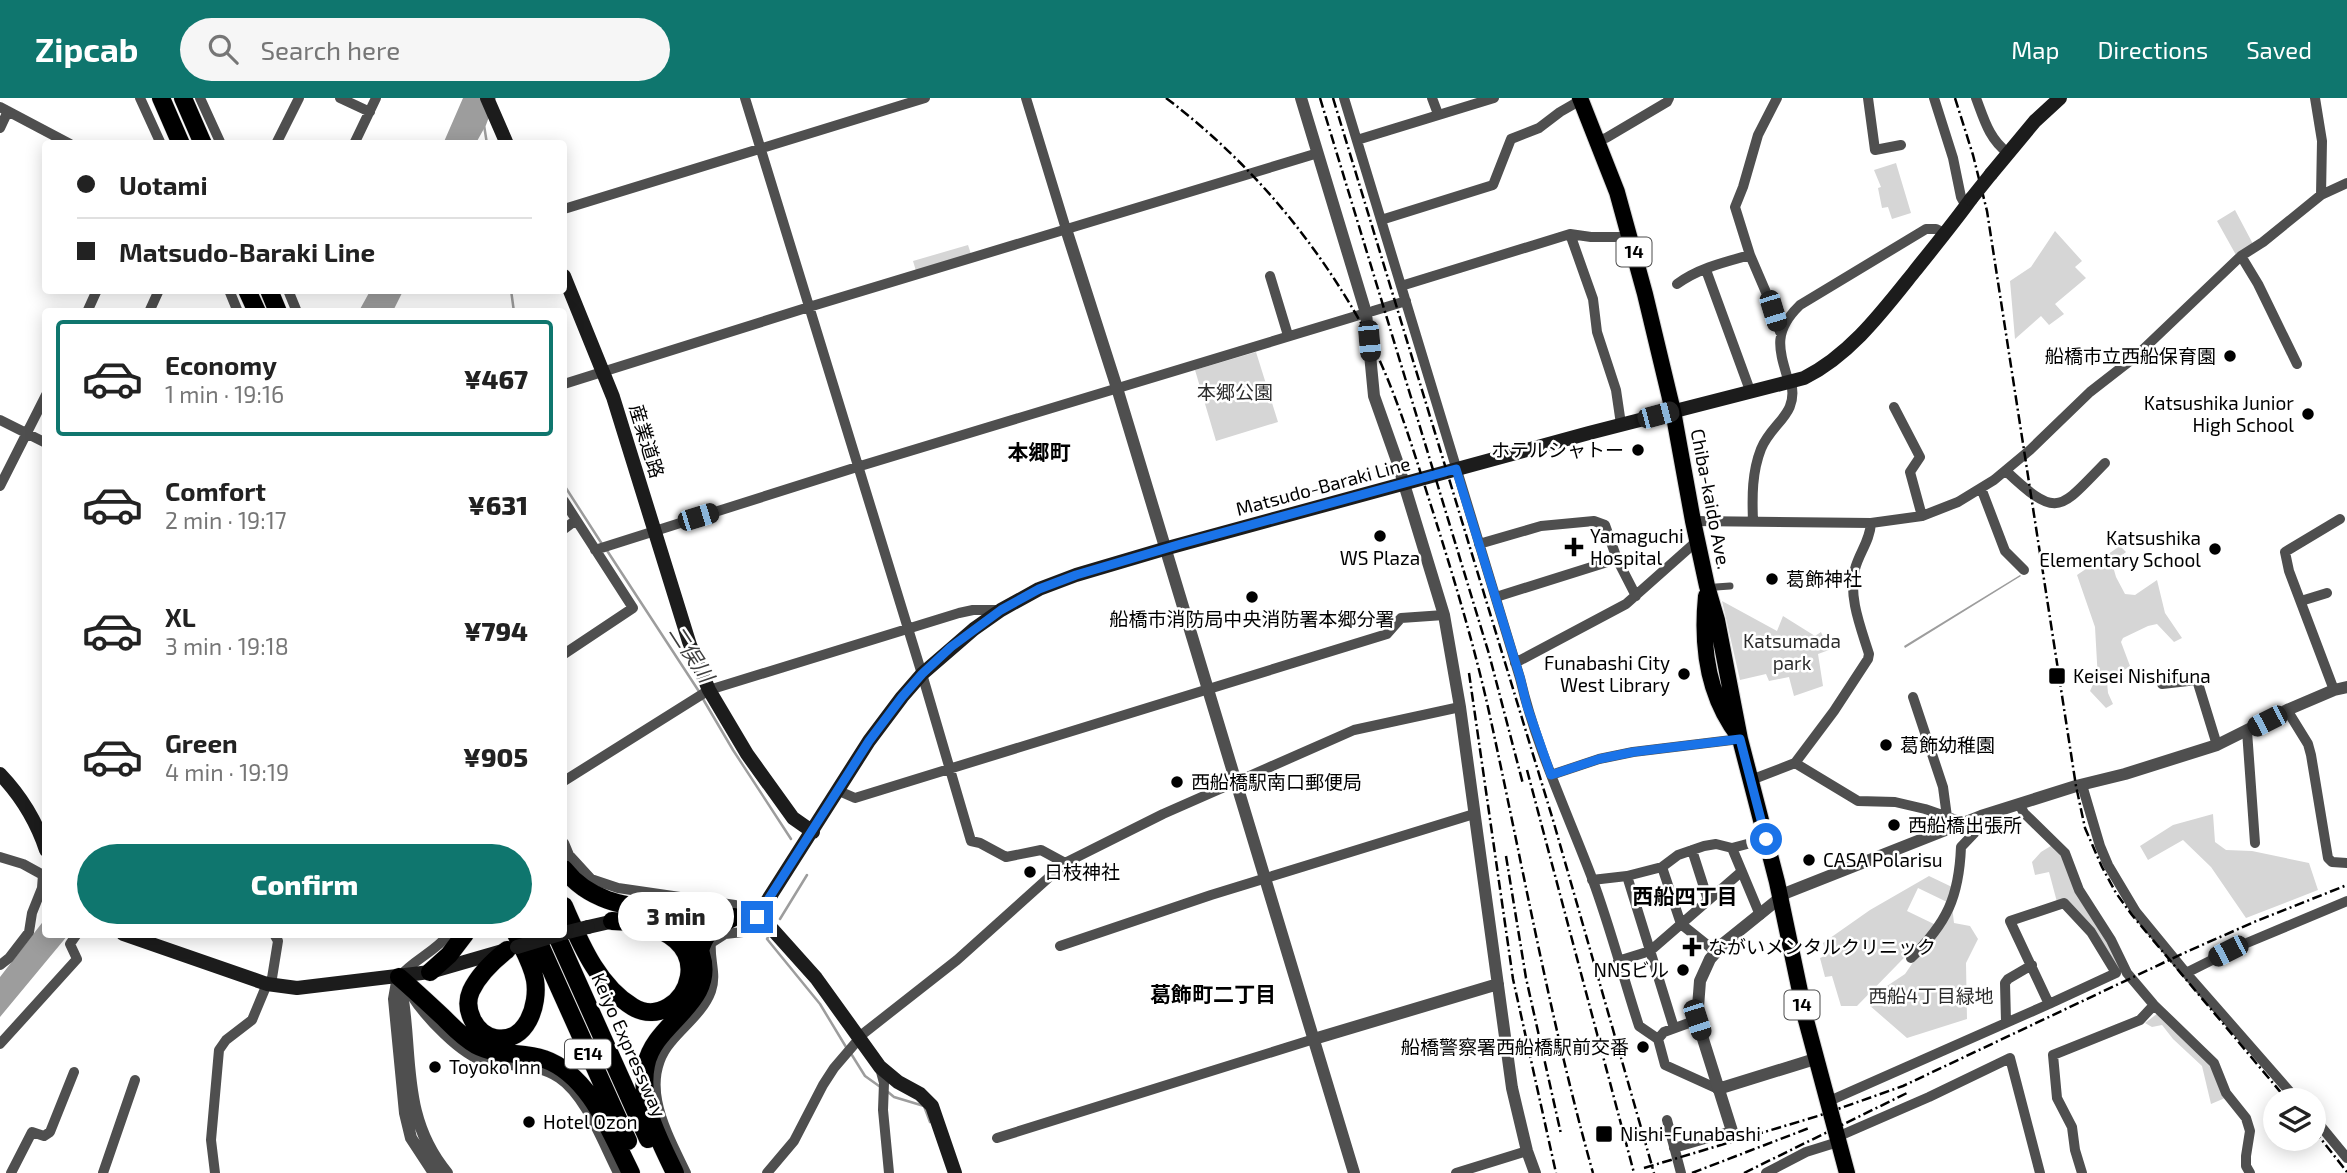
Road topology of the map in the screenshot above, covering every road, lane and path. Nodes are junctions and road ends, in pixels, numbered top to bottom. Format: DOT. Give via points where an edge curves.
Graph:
graph roads {
  1 [pos="140,98"];
  2 [pos="161,98"];
  3 [pos="183,98"];
  4 [pos="200,98"];
  5 [pos="299,98"];
  6 [pos="340,98"];
  7 [pos="376,98"];
  8 [pos="745,98"];
  9 [pos="925,98"];
  10 [pos="1026,98"];
  11 [pos="1301,98"];
  12 [pos="1344,98"];
  13 [pos="1432,98"];
  14 [pos="1494,98"];
  15 [pos="1670,98"];
  16 [pos="1777,98"];
  17 [pos="1868,98"];
  18 [pos="1934,98"];
  19 [pos="1976,98"];
  20 [pos="2060,98"];
  21 [pos="2315,98"];
  22 [pos="1581,99"];
  23 [pos="489,101"];
  24 [pos="4,109"];
  25 [pos="370,112"];
  26 [pos="1438,114"];
  27 [pos="0,128"];
  28 [pos="62,140"];
  29 [pos="159,140"];
  30 [pos="179,140"];
  31 [pos="201,140"];
  32 [pos="219,140"];
  33 [pos="277,140"];
  34 [pos="356,140"];
  35 [pos="505,140"];
  36 [pos="1357,140"];
  37 [pos="1598,140"];
  38 [pos="1901,145"];
  39 [pos="761,148"];
  40 [pos="1318,153"];
  41 [pos="2008,153"];
  42 [pos="2347,183"];
  43 [pos="2321,195"];
  44 [pos="1969,202"];
  45 [pos="567,208"];
  46 [pos="1381,220"];
  47 [pos="1066,229"];
  48 [pos="1944,233"];
  49 [pos="1570,234"];
  50 [pos="1629,237"];
  51 [pos="1751,255"];
  52 [pos="2241,256"];
  53 [pos="1706,270"];
  54 [pos="1270,276"];
  55 [pos="567,283"];
  56 [pos="1677,284"];
  57 [pos="1401,286"];
  58 [pos="1406,301"];
  59 [pos="808,307"];
  60 [pos="1370,312"];
  61 [pos="1287,332"];
  62 [pos="1780,332"];
  63 [pos="2297,364"];
  64 [pos="603,371"];
  65 [pos="1790,382"];
  66 [pos="567,383"];
  67 [pos="1748,385"];
  68 [pos="1117,388"];
  69 [pos="42,403"];
  70 [pos="1894,407"];
  71 [pos="1673,411"];
  72 [pos="0,420"];
  73 [pos="1621,424"];
  74 [pos="26,433"];
  75 [pos="42,441"];
  76 [pos="2105,463"];
  77 [pos="858,467"];
  78 [pos="1456,469"];
  79 [pos="2006,471"];
  80 [pos="1404,484"];
  81 [pos="0,486"];
  82 [pos="1981,488"];
  83 [pos="567,506"];
  84 [pos="1922,516"];
  85 [pos="2340,519"];
  86 [pos="576,520"];
  87 [pos="1693,521"];
  88 [pos="1753,521"];
  89 [pos="1871,523"];
  90 [pos="567,527"];
  91 [pos="654,530"];
  92 [pos="1697,541"];
  93 [pos="1479,544"];
  94 [pos="1164,549"];
  95 [pos="595,550"];
  96 [pos="1617,559"];
  97 [pos="2024,570"];
  98 [pos="1730,586"];
  99 [pos="1711,587"];
  100 [pos="2327,593"];
  101 [pos="1636,596"];
  102 [pos="1496,597"];
  103 [pos="2301,601"];
  104 [pos="1001,610"];
  105 [pos="1444,615"];
  106 [pos="907,628"];
  107 [pos="567,652"];
  108 [pos="1515,663"];
  109 [pos="922,674"];
  110 [pos="2162,684"];
  111 [pos="2340,688"];
  112 [pos="709,690"];
  113 [pos="1207,690"];
  114 [pos="1913,697"];
  115 [pos="1460,706"];
  116 [pos="2287,710"];
  117 [pos="2247,730"];
  118 [pos="1740,739"];
  119 [pos="2217,745"];
  120 [pos="1795,763"];
  121 [pos="950,768"];
  122 [pos="0,775"];
  123 [pos="1551,775"];
  124 [pos="567,779"];
  125 [pos="1751,779"];
  126 [pos="1234,781"];
  127 [pos="2082,785"];
  128 [pos="839,791"];
  129 [pos="2019,804"];
  130 [pos="1474,814"];
  131 [pos="1981,816"];
  132 [pos="1947,817"];
  133 [pos="1965,823"];
  134 [pos="813,832"];
  135 [pos="42,839"];
  136 [pos="1766,839"];
  137 [pos="2255,843"];
  138 [pos="1732,848"];
  139 [pos="567,850"];
  140 [pos="1692,850"];
  141 [pos="0,856"];
  142 [pos="1065,863"];
  143 [pos="2347,863"];
  144 [pos="1662,867"];
  145 [pos="567,872"];
  146 [pos="1741,872"];
  147 [pos="42,874"];
  148 [pos="1627,876"];
  149 [pos="1265,878"];
  150 [pos="1592,880"];
  151 [pos="42,888"];
  152 [pos="1780,898"];
  153 [pos="1708,900"];
  154 [pos="2347,901"];
  155 [pos="567,913"];
  156 [pos="687,914"];
  157 [pos="1760,915"];
  158 [pos="642,916"];
  159 [pos="734,917"];
  160 [pos="757,917"];
  161 [pos="612,921"];
  162 [pos="1681,924"];
  163 [pos="567,932"];
  164 [pos="74,938"];
  165 [pos="137,938"];
  166 [pos="276,938"];
  167 [pos="445,938"];
  168 [pos="462,938"];
  169 [pos="537,938"];
  170 [pos="542,938"];
  171 [pos="562,938"];
  172 [pos="514,944"];
  173 [pos="1060,946"];
  174 [pos="700,951"];
  175 [pos="1650,951"];
  176 [pos="1716,952"];
  177 [pos="1911,958"];
  178 [pos="1618,961"];
  179 [pos="0,965"];
  180 [pos="2032,965"];
  181 [pos="430,972"];
  182 [pos="2186,973"];
  183 [pos="399,977"];
  184 [pos="267,984"];
  185 [pos="1498,984"];
  186 [pos="2049,1004"];
  187 [pos="2154,1004"];
  188 [pos="1697,1020"];
  189 [pos="2006,1021"];
  190 [pos="1674,1028"];
  191 [pos="1658,1039"];
  192 [pos="1314,1040"];
  193 [pos="0,1044"];
  194 [pos="853,1048"];
  195 [pos="1815,1059"];
  196 [pos="880,1067"];
  197 [pos="74,1072"];
  198 [pos="135,1080"];
  199 [pos="1718,1088"];
  200 [pos="2287,1088"];
  201 [pos="1827,1101"];
  202 [pos="1667,1120"];
  203 [pos="1732,1131"];
  204 [pos="2326,1132"];
  205 [pos="997,1138"];
  206 [pos="1838,1140"];
  207 [pos="1674,1148"];
  208 [pos="1527,1151"];
  209 [pos="2347,1157"];
  210 [pos="2081,1172"];
  211 [pos="11,1173"];
  212 [pos="103,1173"];
  213 [pos="215,1173"];
  214 [pos="434,1173"];
  215 [pos="447,1173"];
  216 [pos="618,1173"];
  217 [pos="631,1173"];
  218 [pos="642,1173"];
  219 [pos="664,1173"];
  220 [pos="675,1173"];
  221 [pos="686,1173"];
  222 [pos="766,1173"];
  223 [pos="888,1173"];
  224 [pos="955,1173"];
  225 [pos="1354,1173"];
  226 [pos="1456,1173"];
  227 [pos="1535,1173"];
  228 [pos="1681,1173"];
  229 [pos="1766,1173"];
  230 [pos="1847,1173"];
  231 [pos="2040,1173"];
  232 [pos="2067,1173"];
  233 [pos="2250,1173"];
  1 -- 29 [label="street"];
  2 -- 30 [label="highway"];
  3 -- 31 [label="highway"];
  4 -- 32 [label="street"];
  5 -- 33 [label="street"];
  6 -- 25 [label="street"];
  7 -- 25 [label="street"];
  8 -- 39 [label="street"];
  9 -- 39 [label="street"];
  10 -- 47 [label="street"];
  11 -- 40 [label="street"];
  12 -- 36 [label="street"];
  13 -- 26 [label="street"];
  14 -- 26 [label="street"];
  15 -- 37 [label="street"];
  16 -- 51 [label="street" via="1758,135 1735,207"];
  17 -- 38 [label="street" via="1875,150"];
  18 -- 44 [label="street" via="1961,197"];
  19 -- 41 [label="street" via="1989,132"];
  20 -- 41 [label="main road"];
  21 -- 43 [label="street" via="2322,141"];
  22 -- 37 [label="highway, Chiba-kaido Ave. / 14"];
  22 -- 46 [label="street" via="1539,128 1511,139 1493,185"];
  23 -- 35 [label="main road"];
  24 -- 27 [label="street"];
  24 -- 28 [label="street"];
  25 -- 34 [label="street"];
  26 -- 36 [label="street"];
  36 -- 46 [label="street"];
  37 -- 50 [label="highway, Chiba-kaido Ave. / 14"];
  39 -- 45 [label="street"];
  39 -- 59 [label="street"];
  40 -- 47 [label="street"];
  40 -- 60 [label="street"];
  41 -- 44 [label="main road, bridge"];
  42 -- 43 [label="street"];
  43 -- 52 [label="street"];
  44 -- 48 [label="main road, Matsudo-Baraki Line"];
  46 -- 57 [label="street"];
  47 -- 59 [label="street"];
  47 -- 68 [label="street"];
  48 -- 62 [label="street" via="1926,229 1896,247 1800,305"];
  48 -- 65 [label="main road, Matsudo-Baraki Line" via="1866,329 1818,371"];
  49 -- 50 [label="street"];
  49 -- 57 [label="street"];
  49 -- 73 [label="street" via="1593,299"];
  50 -- 71 [label="highway, Chiba-kaido Ave. / 14"];
  51 -- 53 [label="street"];
  51 -- 62 [label="street"];
  52 -- 63 [label="street"];
  52 -- 79 [label="street"];
  53 -- 56 [label="street"];
  53 -- 67 [label="street"];
  54 -- 61 [label="street"];
  55 -- 64 [label="main road, 産業道路"];
  57 -- 58 [label="street"];
  58 -- 60 [label="street"];
  58 -- 78 [label="street"];
  59 -- 64 [label="street"];
  59 -- 77 [label="street"];
  60 -- 68 [label="street"];
  60 -- 80 [label="street" via="1374,396"];
  62 -- 65 [label="street"];
  64 -- 66 [label="street"];
  64 -- 91 [label="main road, 産業道路"];
  65 -- 71 [label="main road, Matsudo-Baraki Line"];
  65 -- 88 [label="street" via="1794,400 1769,433 1755,468"];
  68 -- 77 [label="street"];
  68 -- 94 [label="street"];
  69 -- 74 [label="street"];
  70 -- 84 [label="street" via="1920,457 1910,472"];
  71 -- 73 [label="main road, Matsudo-Baraki Line"];
  71 -- 87 [label="highway, Chiba-kaido Ave. / 14"];
  72 -- 74 [label="street"];
  73 -- 78 [label="main road, Matsudo-Baraki Line"];
  74 -- 75 [label="street"];
  74 -- 81 [label="street"];
  76 -- 79 [label="street" via="2067,501 2056,504 2038,499"];
  77 -- 91 [label="street"];
  77 -- 106 [label="street"];
  78 -- 80 [label="main road, Matsudo-Baraki Line"];
  78 -- 93 [label="street"];
  79 -- 82 [label="street"];
  80 -- 94 [label="main road, Matsudo-Baraki Line"];
  80 -- 105 [label="street"];
  82 -- 84 [label="street"];
  82 -- 97 [label="street" via="2005,551"];
  83 -- 86 [label="street"];
  84 -- 89 [label="street"];
  85 -- 103 [label="street" via="2285,552"];
  86 -- 90 [label="street"];
  86 -- 95 [label="street"];
  87 -- 88 [label="street"];
  87 -- 92 [label="highway, Chiba-kaido Ave. / 14"];
  88 -- 89 [label="street"];
  89 -- 120 [label="street" via="1853,580 1868,659"];
  91 -- 95 [label="street"];
  91 -- 112 [label="main road, 産業道路"];
  92 -- 99 [label="highway, Chiba-kaido Ave. / 14"];
  92 -- 101 [label="street"];
  93 -- 96 [label="street" via="1541,526 1594,521 1605,525"];
  93 -- 102 [label="street"];
  94 -- 104 [label="main road, Matsudo-Baraki Line" via="1051,584"];
  94 -- 113 [label="street"];
  95 -- 107 [label="street" via="633,608"];
  96 -- 101 [label="street"];
  96 -- 102 [label="street"];
  98 -- 99 [label="street"];
  99 -- 118 [label="highway, Chiba-kaido Ave. / 14" via="1704,639 1712,687 1726,721"];
  100 -- 103 [label="street"];
  101 -- 108 [label="street"];
  102 -- 108 [label="street"];
  103 -- 111 [label="street"];
  104 -- 106 [label="street" via="973,610"];
  104 -- 109 [label="main road, Matsudo-Baraki Line"];
  105 -- 113 [label="street" via="1401,618 1387,635"];
  105 -- 115 [label="street"];
  106 -- 109 [label="street"];
  106 -- 112 [label="street"];
  108 -- 123 [label="street"];
  109 -- 121 [label="street"];
  109 -- 128 [label="main road, Matsudo-Baraki Line" via="884,719"];
  110 -- 119 [label="street" via="2197,680"];
  111 -- 116 [label="street"];
  112 -- 124 [label="street"];
  112 -- 134 [label="main road, 産業道路" via="793,818"];
  113 -- 121 [label="street"];
  113 -- 126 [label="street"];
  114 -- 132 [label="street"];
  115 -- 126 [label="street" via="1354,730"];
  115 -- 130 [label="street"];
  116 -- 117 [label="street"];
  116 -- 143 [label="street" via="2308,744 2328,858"];
  117 -- 119 [label="street"];
  117 -- 137 [label="street"];
  118 -- 123 [label="street" via="1633,752"];
  118 -- 125 [label="highway, Chiba-kaido Ave. / 14"];
  119 -- 127 [label="street"];
  120 -- 125 [label="street"];
  120 -- 132 [label="street" via="1858,801 1895,802"];
  121 -- 128 [label="street" via="855,798"];
  121 -- 142 [label="street" via="971,841 1006,857 1041,850"];
  122 -- 135 [label="main road" via="28,807"];
  123 -- 150 [label="street"];
  125 -- 136 [label="highway, Chiba-kaido Ave. / 14"];
  126 -- 142 [label="street"];
  126 -- 149 [label="street"];
  127 -- 129 [label="street"];
  127 -- 182 [label="street" via="2092,827 2108,864 2136,912"];
  128 -- 134 [label="main road, Matsudo-Baraki Line"];
  129 -- 131 [label="street"];
  129 -- 187 [label="street" via="2065,853 2078,890 2127,973"];
  130 -- 149 [label="street"];
  130 -- 185 [label="street"];
  131 -- 133 [label="street"];
  131 -- 177 [label="street" via="1981,826 1961,847 1957,891 1950,908"];
  132 -- 133 [label="street"];
  133 -- 152 [label="street" via="1793,888"];
  134 -- 160 [label="main road, Matsudo-Baraki Line"];
  136 -- 138 [label="street"];
  136 -- 152 [label="highway, Chiba-kaido Ave. / 14"];
  138 -- 140 [label="street" via="1716,844"];
  138 -- 146 [label="street"];
  139 -- 160 [label="street" via="591,879 618,888 735,905"];
  140 -- 144 [label="street"];
  140 -- 153 [label="street"];
  141 -- 147 [label="street"];
  142 -- 194 [label="street" via="957,960 869,1029"];
  144 -- 148 [label="street"];
  144 -- 162 [label="street"];
  145 -- 156 [label="highway" via="584,890 600,898"];
  146 -- 153 [label="street"];
  146 -- 157 [label="street"];
  148 -- 150 [label="street"];
  148 -- 175 [label="street"];
  149 -- 173 [label="street"];
  149 -- 192 [label="street"];
  150 -- 178 [label="street"];
  151 -- 179 [label="street" via="29,932"];
  152 -- 157 [label="street"];
  152 -- 195 [label="highway, Chiba-kaido Ave. / 14"];
  153 -- 162 [label="street"];
  154 -- 182 [label="street"];
  155 -- 161 [label="highway" via="595,968 624,1000 642,1011 668,1007 688,983 690,971 683,947 659,928"];
  156 -- 158 [label="main road"];
  156 -- 159 [label="main road"];
  157 -- 176 [label="street"];
  158 -- 161 [label="main road"];
  158 -- 174 [label="highway" via="683,928"];
  159 -- 160 [label="main road"];
  159 -- 174 [label="highway" via="707,934"];
  160 -- 194 [label="main road" via="803,963"];
  160 -- 221 [label="street" via="752,931 725,934 711,943 711,990 656,1068 656,1099"];
  161 -- 163 [label="main road, bridge"];
  162 -- 175 [label="street"];
  162 -- 176 [label="street"];
  164 -- 193 [label="street" via="70,944 77,959"];
  165 -- 184 [label="main road"];
  166 -- 184 [label="street" via="272,978"];
  167 -- 183 [label="street"];
  168 -- 181 [label="highway"];
  169 -- 218 [label="highway, Keiyo Expressway / E14"];
  170 -- 172 [label="main road, bridge"];
  171 -- 219 [label="highway, Keiyo Expressway / E14"];
  172 -- 172 [label="highway" via="477,979 468,999 472,1021 495,1038 520,1031 533,1013 535,979"];
  172 -- 181 [label="main road"];
  174 -- 220 [label="highway" via="699,992 663,1033 646,1065 653,1125"];
  175 -- 178 [label="street"];
  175 -- 190 [label="street"];
  176 -- 188 [label="street" via="1700,981"];
  178 -- 191 [label="street" via="1639,1026"];
  180 -- 186 [label="street"];
  180 -- 186 [label="street" via="2010,922 2064,903 2091,932 2116,973"];
  180 -- 189 [label="street" via="2005,983"];
  181 -- 183 [label="main road"];
  182 -- 200 [label="street"];
  183 -- 184 [label="main road" via="297,989"];
  183 -- 214 [label="street" via="394,999 405,1113 411,1138"];
  183 -- 215 [label="street" via="417,1121"];
  183 -- 216 [label="street" via="418,1006 475,1058 529,1066 569,1086"];
  183 -- 217 [label="highway" via="476,1045 546,1060 569,1074 604,1119"];
  184 -- 213 [label="street" via="252,1020 219,1050 211,1140"];
  185 -- 192 [label="street"];
  185 -- 208 [label="street" via="1512,1088"];
  186 -- 189 [label="street"];
  187 -- 210 [label="street" via="2140,1020 2053,1055 2057,1098 2072,1127"];
  187 -- 233 [label="street" via="2214,1063 2226,1093 2246,1118"];
  188 -- 190 [label="street"];
  188 -- 199 [label="street"];
  189 -- 201 [label="street"];
  190 -- 191 [label="street"];
  191 -- 199 [label="street" via="1665,1065"];
  192 -- 205 [label="street"];
  192 -- 225 [label="street"];
  194 -- 196 [label="main road"];
  194 -- 222 [label="street" via="834,1068 794,1141"];
  195 -- 199 [label="street"];
  195 -- 201 [label="highway, Chiba-kaido Ave. / 14"];
  196 -- 223 [label="street"];
  196 -- 224 [label="main road" via="932,1106"];
  197 -- 211 [label="street" via="50,1132 44,1136 32,1132"];
  198 -- 212 [label="street"];
  199 -- 203 [label="street"];
  201 -- 206 [label="highway, Chiba-kaido Ave. / 14"];
  202 -- 207 [label="street"];
  203 -- 207 [label="street"];
  204 -- 209 [label="street"];
  206 -- 229 [label="street"];
  206 -- 230 [label="highway, Chiba-kaido Ave. / 14"];
  206 -- 231 [label="street" via="2010,1058"];
  207 -- 228 [label="street"];
  208 -- 226 [label="street"];
  208 -- 227 [label="street"];
  210 -- 232 [label="street"];
}
